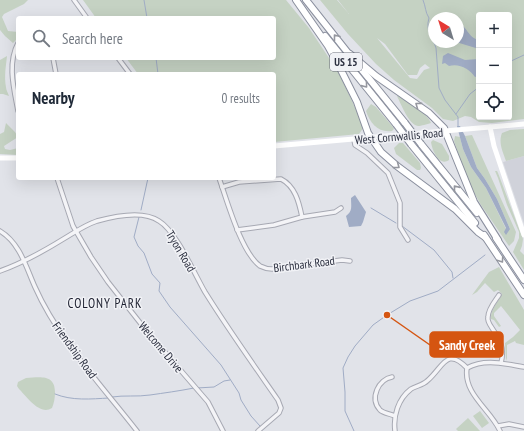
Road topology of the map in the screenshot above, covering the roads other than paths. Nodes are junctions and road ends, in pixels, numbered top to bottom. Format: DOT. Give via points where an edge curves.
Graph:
graph roads {
  1 [pos="74,0"];
  2 [pos="296,0"];
  3 [pos="306,0"];
  4 [pos="86,16"];
  5 [pos="16,48"];
  6 [pos="350,54"];
  7 [pos="53,60"];
  8 [pos="120,60"];
  9 [pos="56,72"];
  10 [pos="128,72"];
  11 [pos="16,97"];
  12 [pos="524,124"];
  13 [pos="490,127"];
  14 [pos="446,131"];
  15 [pos="371,138"];
  16 [pos="354,140"];
  17 [pos="276,146"];
  18 [pos="0,158"];
  19 [pos="16,158"];
  20 [pos="276,179"];
  21 [pos="58,180"];
  22 [pos="219,180"];
  23 [pos="266,180"];
  24 [pos="222,187"];
  25 [pos="341,208"];
  26 [pos="302,217"];
  27 [pos="237,230"];
  28 [pos="0,231"];
  29 [pos="76,232"];
  30 [pos="524,235"];
  31 [pos="486,237"];
  32 [pos="408,240"];
  33 [pos="498,240"];
  34 [pos="350,261"];
  35 [pos="24,262"];
  36 [pos="0,271"];
  37 [pos="524,280"];
  38 [pos="499,295"];
  39 [pos="524,295"];
  40 [pos="502,363"];
  41 [pos="524,367"];
  42 [pos="467,368"];
  43 [pos="392,377"];
  44 [pos="395,416"];
  45 [pos="498,426"];
  46 [pos="524,427"];
  47 [pos="137,431"];
  48 [pos="223,431"];
  49 [pos="258,431"];
  50 [pos="395,431"];
  51 [pos="500,431"];
  1 -- 4 [label="street"];
  2 -- 15 [label="highway" via="338,64"];
  2 -- 31 [label="highway, US 15, one-way, bridge"];
  6 -- 3 [label="highway, US 15, one-way"];
  5 -- 11 [label="street" via="12,69"];
  14 -- 6 [label="highway, one-way" via="429,112 376,76"];
  33 -- 6 [label="highway, US 15, one-way, bridge"];
  7 -- 9 [label="street"];
  8 -- 10 [label="street"];
  12 -- 13 [label="street, West Cornwallis Road"];
  13 -- 14 [label="street, West Cornwallis Road"];
  13 -- 30 [label="street"];
  14 -- 15 [label="street, West Cornwallis Road"];
  14 -- 33 [label="highway" via="474,202"];
  15 -- 16 [label="street, West Cornwallis Road"];
  15 -- 31 [label="highway, one-way" via="390,161 446,202"];
  16 -- 17 [label="street, West Cornwallis Road"];
  16 -- 32 [label="street" via="355,145 388,173 400,203 400,227"];
  18 -- 19 [label="street"];
  20 -- 26 [label="street" via="285,181 296,196"];
  21 -- 29 [label="street, Welcome Drive"];
  22 -- 24 [label="street, Birchbark Road"];
  23 -- 24 [label="street" via="239,182"];
  24 -- 27 [label="street, Birchbark Road"];
  25 -- 26 [label="street" via="335,212"];
  26 -- 27 [label="street" via="274,225"];
  27 -- 34 [label="street, Birchbark Road" via="256,262 266,269"];
  28 -- 35 [label="street, Friendship Road" via="14,242"];
  29 -- 35 [label="street, Tryon Road"];
  29 -- 48 [label="street, Welcome Drive" via="108,282 208,402"];
  29 -- 49 [label="street, Tryon Road" via="97,222 134,215 148,216 162,222 176,240 226,325 278,400 280,408 276,416"];
  31 -- 39 [label="highway, US 15, one-way"];
  33 -- 37 [label="highway, US 15"];
  35 -- 36 [label="street, Tryon Road"];
  35 -- 47 [label="street, Friendship Road" via="42,301 64,337"];
  38 -- 40 [label="street" via="490,309 488,322 502,348"];
  40 -- 41 [label="street"];
  40 -- 42 [label="street" via="479,363"];
  42 -- 44 [label="street" via="458,360 445,361 428,381 411,389 405,395"];
  42 -- 45 [label="street" via="474,395"];
  43 -- 44 [label="street" via="381,383 376,396 379,408"];
  44 -- 50 [label="street"];
  45 -- 46 [label="street" via="509,424"];
  45 -- 51 [label="street"];
}
